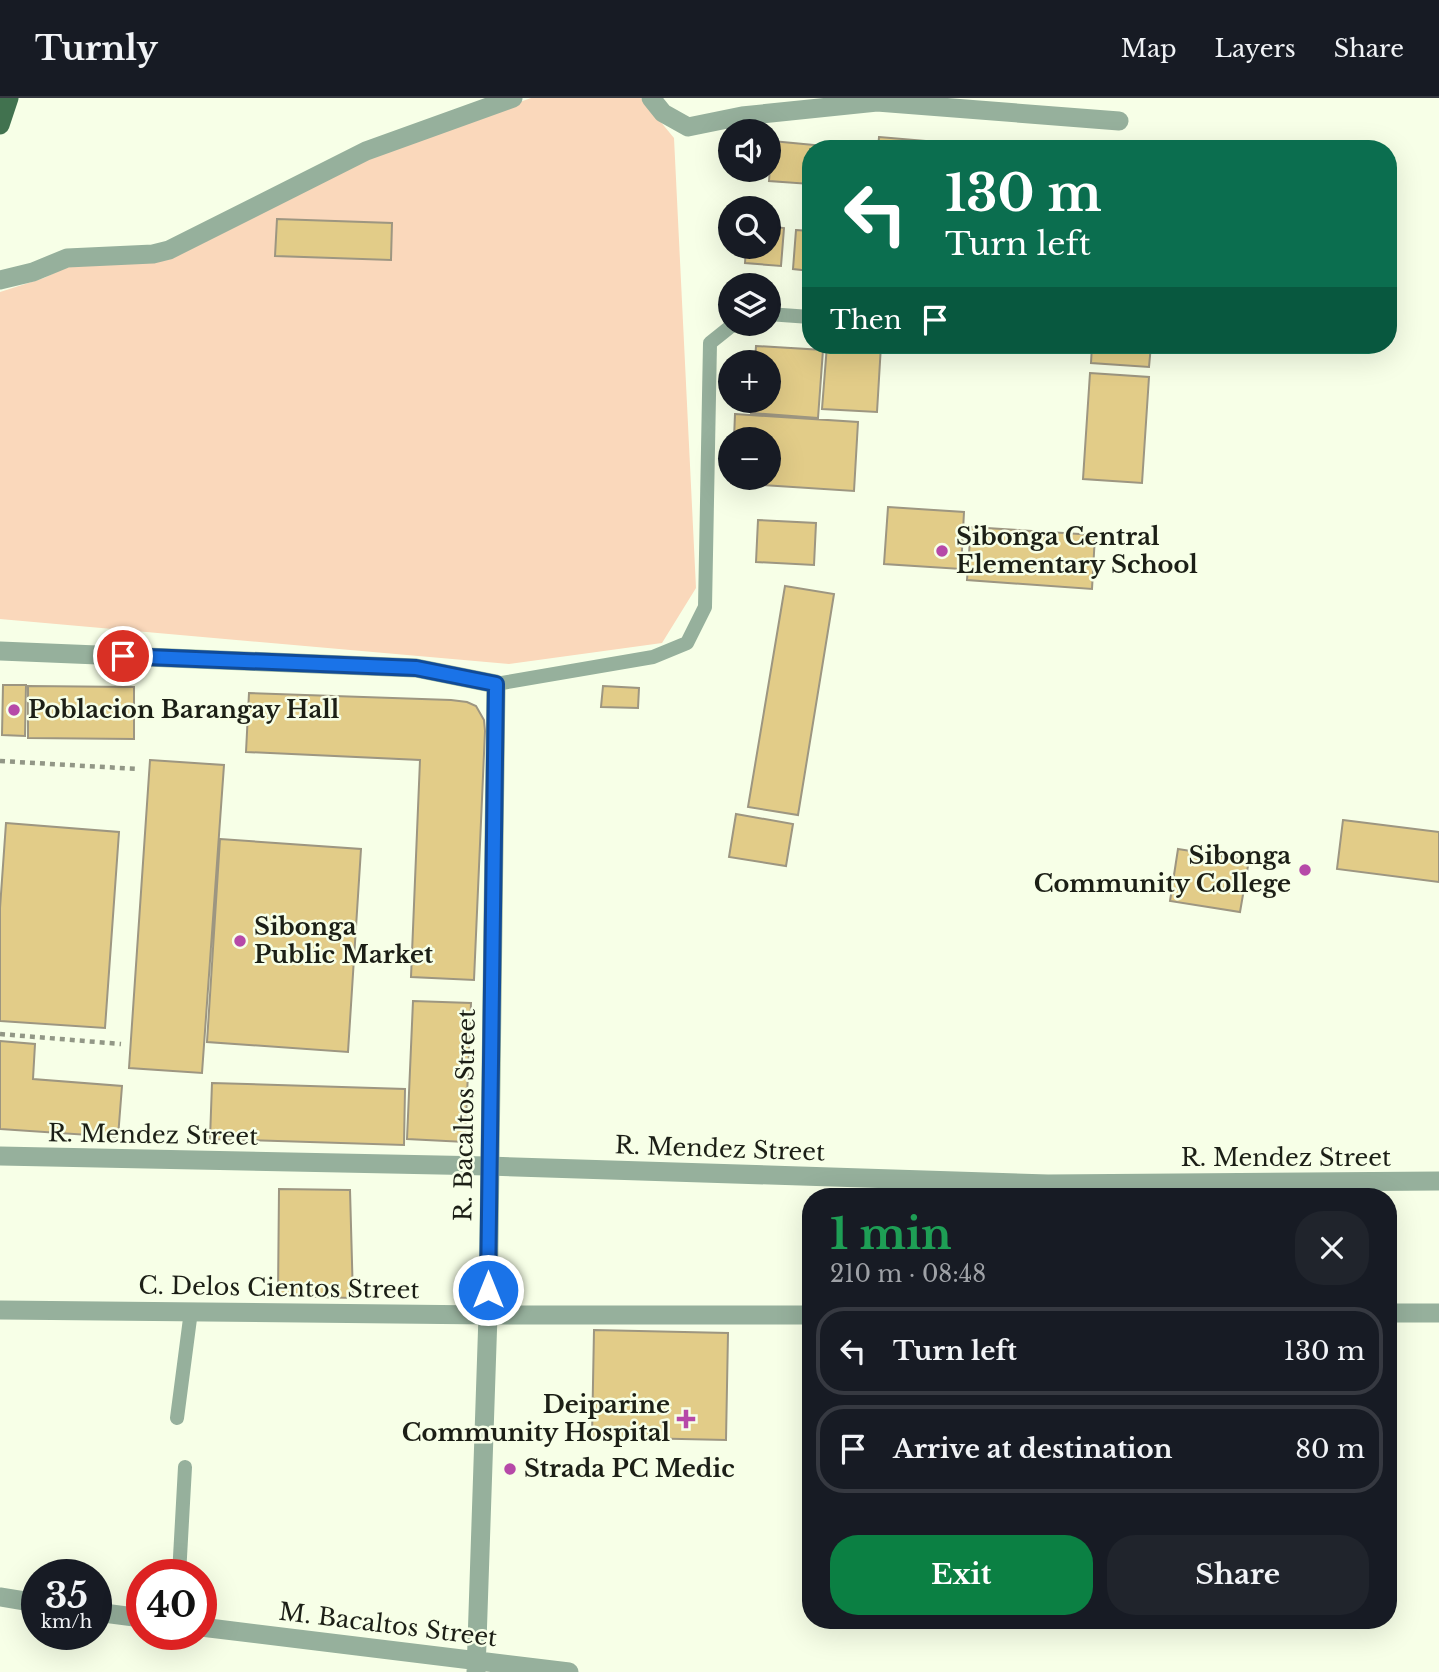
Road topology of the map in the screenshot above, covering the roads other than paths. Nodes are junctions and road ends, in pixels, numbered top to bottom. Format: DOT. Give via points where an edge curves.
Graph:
graph roads {
  1 [pos="9,98"];
  2 [pos="513,98"];
  3 [pos="651,98"];
  4 [pos="1119,121"];
  5 [pos="0,125"];
  6 [pos="0,280"];
  7 [pos="781,315"];
  8 [pos="802,316"];
  9 [pos="719,336"];
  10 [pos="0,651"];
  11 [pos="496,684"];
  12 [pos="0,1156"];
  13 [pos="488,1166"];
  14 [pos="1439,1181"];
  15 [pos="0,1310"];
  16 [pos="191,1311"];
  17 [pos="1397,1313"];
  18 [pos="1439,1313"];
  19 [pos="488,1315"];
  20 [pos="802,1315"];
  21 [pos="177,1418"];
  22 [pos="185,1467"];
  23 [pos="180,1559"];
  24 [pos="0,1597"];
  25 [pos="21,1600"];
  26 [pos="217,1629"];
  27 [pos="476,1666"];
  28 [pos="569,1672"];
  1 -- 5 [label="main road"];
  2 -- 6 [label="street" via="366,150 169,250 67,258"];
  3 -- 4 [label="street" via="663,113 688,128 742,116 877,102"];
  7 -- 8 [label="lane"];
  9 -- 11 [label="lane" via="710,343 705,607 687,643 653,657"];
  10 -- 11 [label="street" via="416,668"];
  11 -- 13 [label="street, R. Bacaltos Street"];
  12 -- 13 [label="street, R. Mendez Street"];
  13 -- 14 [label="street, R. Mendez Street" via="1048,1184"];
  13 -- 19 [label="street, R. Bacaltos Street"];
  15 -- 16 [label="street, C. Delos Cientos Street"];
  16 -- 19 [label="street, C. Delos Cientos Street"];
  16 -- 21 [label="lane"];
  17 -- 18 [label="street"];
  19 -- 20 [label="street, C. Delos Cientos Street"];
  19 -- 27 [label="street, R. Bacaltos Street"];
  22 -- 23 [label="lane"];
  24 -- 25 [label="street"];
  26 -- 27 [label="street, M. Bacaltos Street"];
  27 -- 28 [label="street, M. Bacaltos Street"];
}
